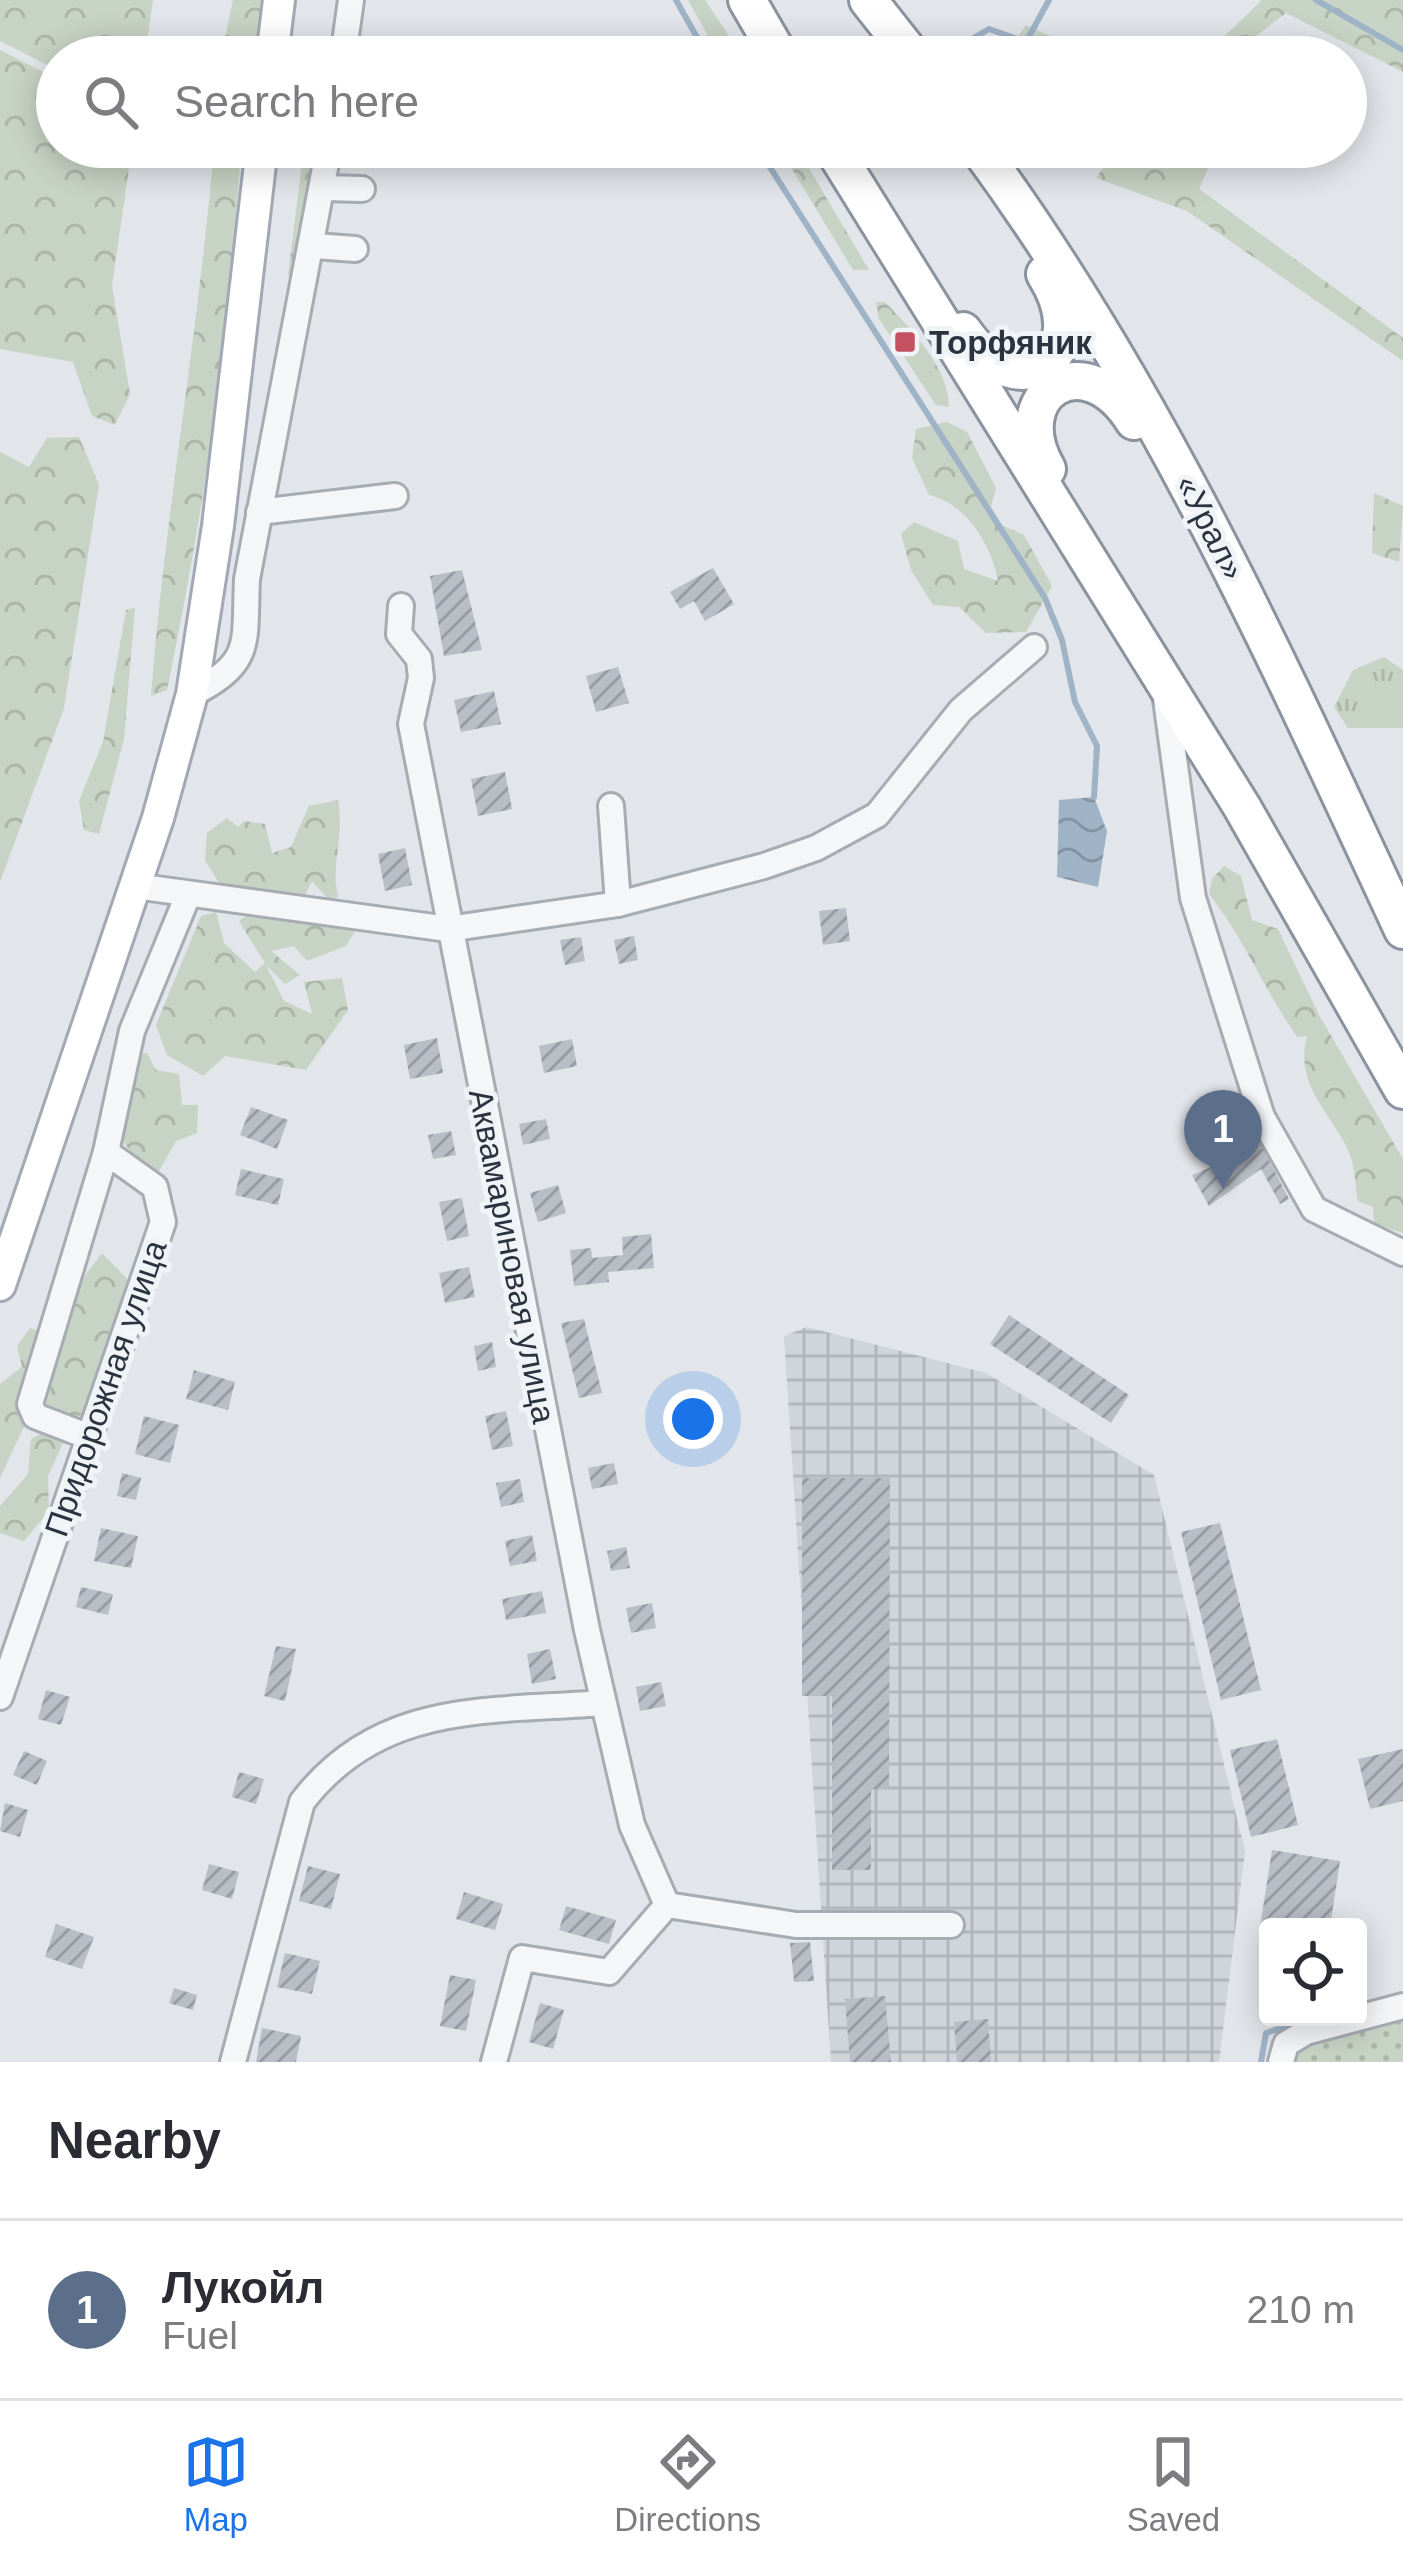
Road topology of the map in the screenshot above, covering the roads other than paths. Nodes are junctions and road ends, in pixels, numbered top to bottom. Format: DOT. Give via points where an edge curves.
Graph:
graph roads {
  1 [pos="279,0"];
  2 [pos="351,0"];
  3 [pos="747,0"];
  4 [pos="868,0"];
  5 [pos="275,36"];
  6 [pos="346,36"];
  7 [pos="768,36"];
  8 [pos="896,36"];
  9 [pos="260,168"];
  10 [pos="326,168"];
  11 [pos="844,168"];
  12 [pos="987,168"];
  13 [pos="992,168"];
  14 [pos="323,188"];
  15 [pos="362,190"];
  16 [pos="863,200"];
  17 [pos="315,246"];
  18 [pos="355,249"];
  19 [pos="395,496"];
  20 [pos="259,512"];
  21 [pos="1212,525"];
  22 [pos="1110,597"];
  23 [pos="401,606"];
  24 [pos="1034,646"];
  25 [pos="1163,678"];
  26 [pos="192,694"];
  27 [pos="610,806"];
  28 [pos="135,886"];
  29 [pos="188,895"];
  30 [pos="618,904"];
  31 [pos="448,928"];
  32 [pos="1403,930"];
  33 [pos="1403,1090"];
  34 [pos="106,1152"];
  35 [pos="1403,1252"];
  36 [pos="0,1285"];
  37 [pos="87,1436"];
  38 [pos="9,1634"];
  39 [pos="0,1697"];
  40 [pos="603,1703"];
  41 [pos="667,1905"];
  42 [pos="951,1925"];
  43 [pos="1403,2006"];
  44 [pos="233,2062"];
  45 [pos="494,2062"];
  46 [pos="1281,2062"];
  1 -- 5 [label="main road"];
  2 -- 6 [label="street"];
  3 -- 7 [label="highway"];
  4 -- 8 [label="highway"];
  9 -- 26 [label="main road"];
  10 -- 14 [label="street"];
  11 -- 16 [label="highway"];
  12 -- 16 [label="highway" via="1063,311 1057,355 1022,373 977,352 921,266"];
  13 -- 21 [label="highway, «Урал»" via="1096,319"];
  14 -- 15 [label="street"];
  14 -- 17 [label="street"];
  16 -- 22 [label="highway"];
  17 -- 18 [label="street"];
  17 -- 20 [label="street"];
  19 -- 20 [label="street"];
  20 -- 26 [label="street" via="244,645 230,674"];
  21 -- 22 [label="highway" via="1108,387 1089,379 1053,391 1034,412 1032,431"];
  21 -- 32 [label="highway, «Урал»"];
  22 -- 25 [label="highway"];
  23 -- 31 [label="street, Аквамариновая улица" via="399,634 419,659 422,678 412,724"];
  24 -- 30 [label="street" via="961,710 877,815 764,866"];
  25 -- 33 [label="highway"];
  25 -- 35 [label="street" via="1193,898 1262,1117 1314,1209"];
  26 -- 28 [label="main road"];
  27 -- 30 [label="street"];
  28 -- 29 [label="street"];
  28 -- 36 [label="main road"];
  29 -- 31 [label="street"];
  29 -- 34 [label="street" via="132,1031"];
  30 -- 31 [label="street"];
  31 -- 40 [label="street, Аквамариновая улица"];
  34 -- 37 [label="street, Придорожная улица" via="155,1186 164,1222"];
  34 -- 37 [label="street" via="31,1404 35,1416"];
  37 -- 38 [label="street, Придорожная улица"];
  38 -- 39 [label="street, Придорожная улица"];
  40 -- 41 [label="street, Аквамариновая улица" via="632,1825"];
  40 -- 44 [label="street" via="428,1717 374,1737 328,1768 302,1802"];
  41 -- 42 [label="street" via="796,1925"];
  41 -- 45 [label="street" via="609,1972 522,1958"];
  43 -- 46 [label="street" via="1306,2032 1286,2044"];
}
